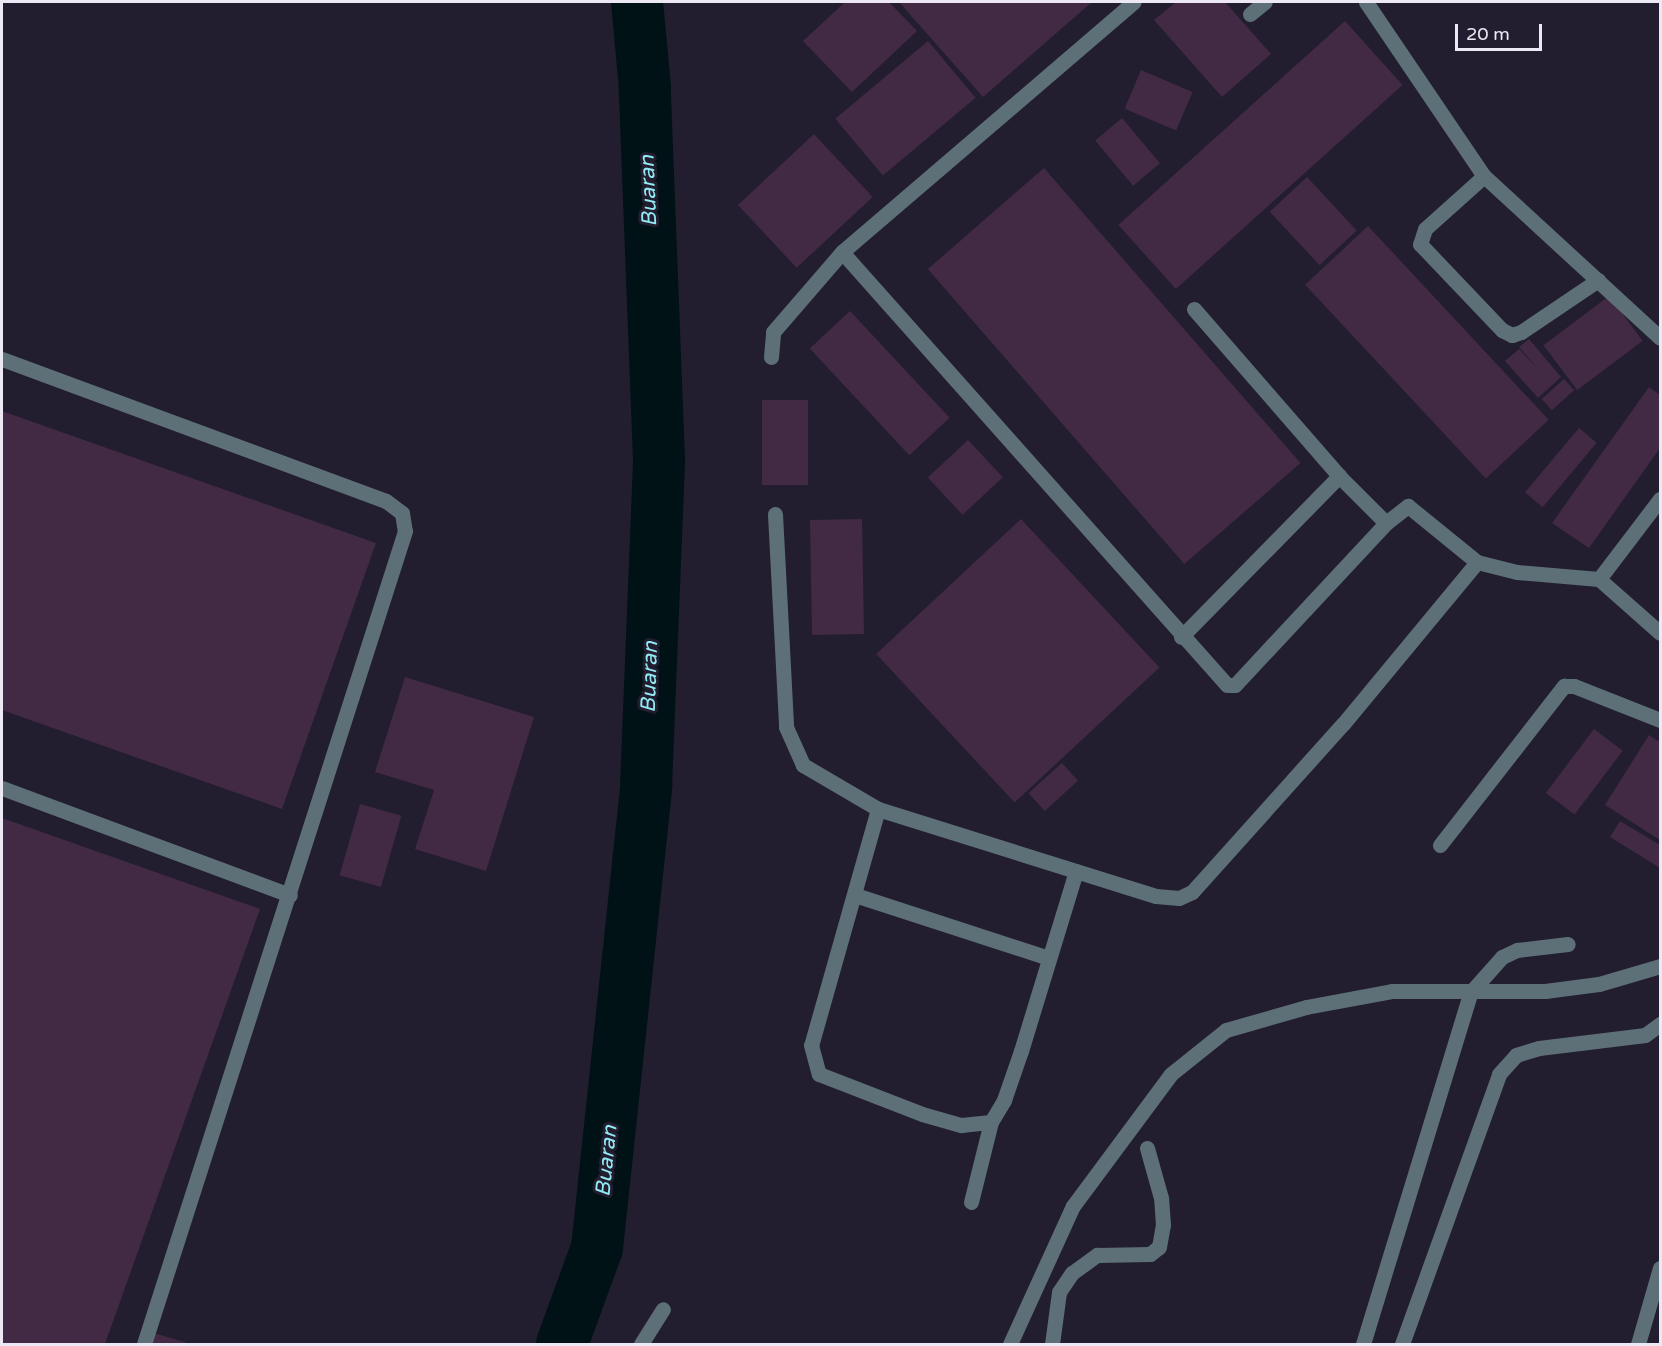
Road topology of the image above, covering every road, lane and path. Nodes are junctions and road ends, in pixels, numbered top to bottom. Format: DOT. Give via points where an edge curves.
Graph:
graph roads {
  1 [pos="1134,2"];
  2 [pos="1265,2"];
  3 [pos="1366,2"];
  4 [pos="1250,14"];
  5 [pos="1484,176"];
  6 [pos="842,252"];
  7 [pos="1598,279"];
  8 [pos="1194,309"];
  9 [pos="1660,338"];
  10 [pos="771,357"];
  11 [pos="2,359"];
  12 [pos="1339,476"];
  13 [pos="1660,500"];
  14 [pos="776,514"];
  15 [pos="1386,523"];
  16 [pos="1478,561"];
  17 [pos="1599,579"];
  18 [pos="1660,633"];
  19 [pos="1181,637"];
  20 [pos="1660,720"];
  21 [pos="2,788"];
  22 [pos="878,809"];
  23 [pos="1440,845"];
  24 [pos="1076,871"];
  25 [pos="290,895"];
  26 [pos="855,895"];
  27 [pos="1568,944"];
  28 [pos="1049,958"];
  29 [pos="1660,966"];
  30 [pos="1470,993"];
  31 [pos="1660,1024"];
  32 [pos="991,1122"];
  33 [pos="1147,1148"];
  34 [pos="971,1202"];
  35 [pos="1660,1268"];
  36 [pos="663,1309"];
  37 [pos="144,1344"];
  38 [pos="641,1344"];
  39 [pos="1010,1344"];
  40 [pos="1052,1344"];
  41 [pos="1363,1344"];
  42 [pos="1402,1344"];
  43 [pos="1638,1344"];
  1 -- 6 [label="street"];
  2 -- 4 [label="street"];
  3 -- 5 [label="street"];
  5 -- 7 [label="street"];
  5 -- 7 [label="street" via="1425,229 1420,244 1502,330 1512,335 1521,332"];
  6 -- 10 [label="street" via="773,332"];
  6 -- 19 [label="street"];
  7 -- 9 [label="street"];
  8 -- 12 [label="street"];
  11 -- 25 [label="street" via="386,501 402,513 405,531"];
  12 -- 15 [label="street"];
  12 -- 19 [label="street"];
  13 -- 17 [label="street"];
  14 -- 22 [label="street" via="786,728 803,765"];
  15 -- 16 [label="street" via="1402,508 1415,508"];
  15 -- 19 [label="street" via="1235,685 1221,682"];
  16 -- 17 [label="street" via="1526,573"];
  16 -- 24 [label="street" via="1343,724 1192,892 1179,898 1156,896"];
  17 -- 18 [label="street"];
  20 -- 23 [label="street" via="1574,686 1564,686"];
  21 -- 25 [label="street"];
  22 -- 24 [label="street"];
  22 -- 26 [label="street"];
  24 -- 28 [label="street"];
  25 -- 37 [label="street"];
  26 -- 28 [label="street"];
  26 -- 32 [label="street" via="811,1046 819,1074 860,1093 961,1125"];
  27 -- 30 [label="street" via="1517,950 1502,957"];
  28 -- 32 [label="street" via="1004,1100"];
  29 -- 30 [label="street" via="1599,984"];
  30 -- 39 [label="street" via="1392,991 1306,1007 1226,1030 1171,1074 1073,1206"];
  30 -- 41 [label="street"];
  31 -- 42 [label="street" via="1645,1035 1539,1048 1516,1055 1499,1074"];
  32 -- 34 [label="street"];
  33 -- 40 [label="street" via="1161,1198 1163,1225 1159,1247 1150,1254 1097,1255 1064,1280"];
  35 -- 43 [label="street"];
  36 -- 38 [label="street"];
}
